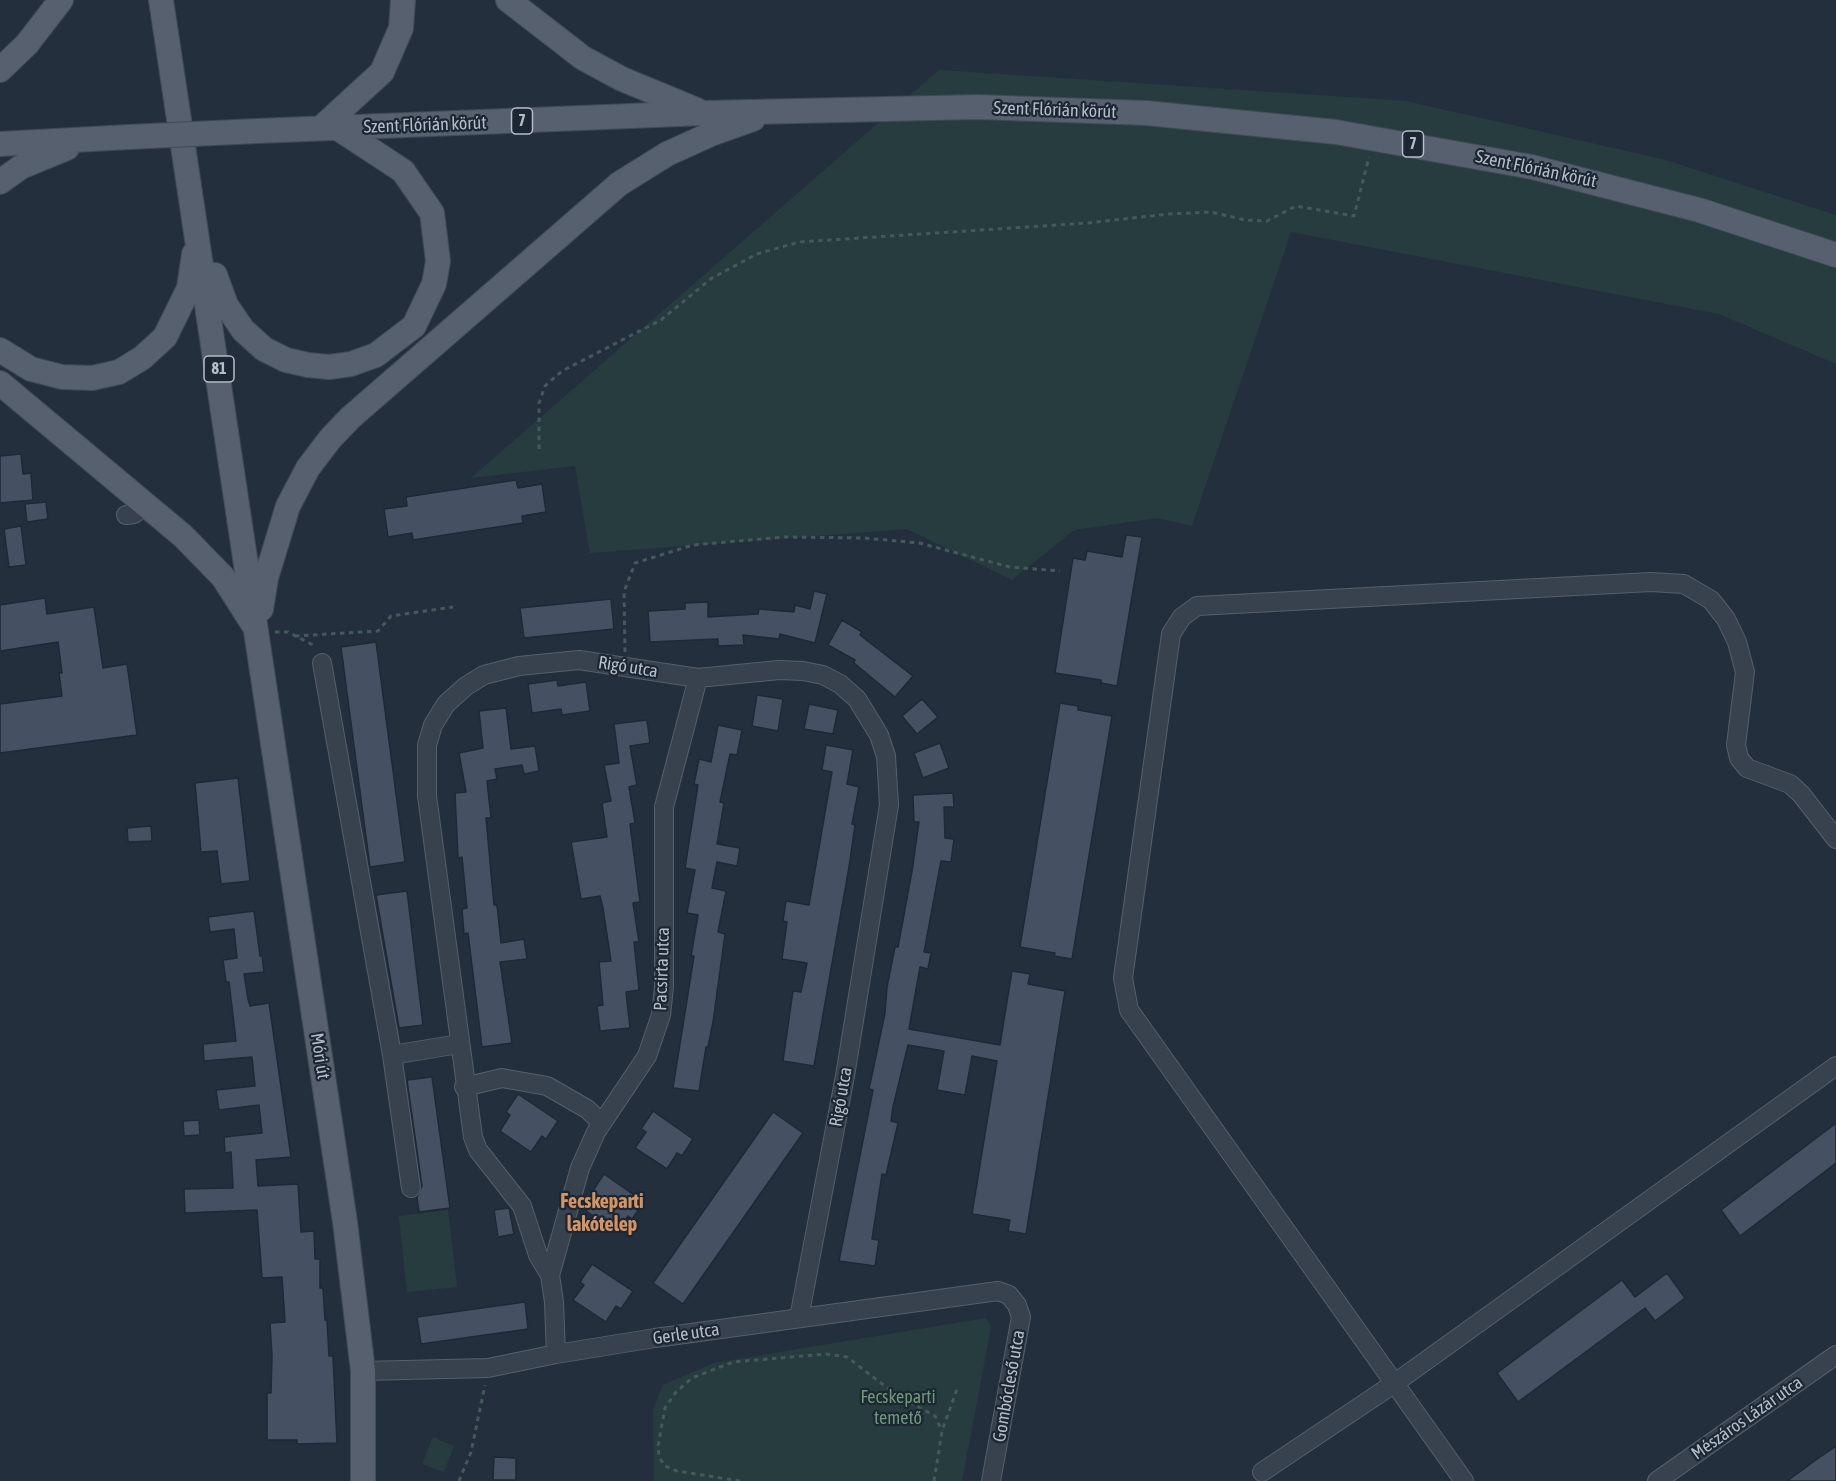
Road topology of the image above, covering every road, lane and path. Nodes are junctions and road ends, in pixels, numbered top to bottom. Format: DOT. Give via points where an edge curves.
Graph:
graph roads {
  1 [pos="62,0"];
  2 [pos="161,0"];
  3 [pos="177,0"];
  4 [pos="403,0"];
  5 [pos="508,0"];
  6 [pos="170,45"];
  7 [pos="0,70"];
  8 [pos="775,111"];
  9 [pos="705,113"];
  10 [pos="330,128"];
  11 [pos="1374,138"];
  12 [pos="95,139"];
  13 [pos="0,144"];
  14 [pos="0,182"];
  15 [pos="197,228"];
  16 [pos="1836,255"];
  17 [pos="0,350"];
  18 [pos="0,383"];
  19 [pos="539,449"];
  20 [pos="1060,571"];
  21 [pos="453,607"];
  22 [pos="257,632"];
  23 [pos="295,636"];
  24 [pos="322,663"];
  25 [pos="625,666"];
  26 [pos="698,678"];
  27 [pos="1836,839"];
  28 [pos="459,1044"];
  29 [pos="392,1055"];
  30 [pos="1836,1065"];
  31 [pos="464,1087"];
  32 [pos="602,1123"];
  33 [pos="411,1188"];
  34 [pos="550,1275"];
  35 [pos="1009,1295"];
  36 [pos="799,1318"];
  37 [pos="556,1354"];
  38 [pos="1836,1355"];
  39 [pos="488,1368"];
  40 [pos="363,1371"];
  41 [pos="1395,1383"];
  42 [pos="957,1389"];
  43 [pos="942,1431"];
  44 [pos="1262,1472"];
  45 [pos="363,1481"];
  46 [pos="459,1481"];
  47 [pos="740,1481"];
  48 [pos="934,1481"];
  49 [pos="991,1481"];
  50 [pos="1464,1481"];
  51 [pos="1657,1481"];
  1 -- 7 [label="main road"];
  2 -- 6 [label="main road, 81"];
  3 -- 6 [label="main road"];
  4 -- 10 [label="main road" via="401,28 382,72"];
  5 -- 9 [label="main road" via="583,58 622,79"];
  6 -- 15 [label="main road, 81"];
  8 -- 9 [label="main road, Szent Flórián körút / 7"];
  8 -- 11 [label="main road, Szent Flórián körút / 7" via="1064,109 1251,122"];
  8 -- 22 [label="main road" via="667,154 619,183 343,425 308,468 288,506 266,578"];
  9 -- 10 [label="main road, Szent Flórián körút / 7"];
  10 -- 12 [label="main road, Szent Flórián körút / 7, bridge"];
  10 -- 15 [label="main road" via="403,171 432,213 437,235 435,284 414,326 396,343 368,358 329,367 286,360 264,349 243,330 226,305"];
  11 -- 16 [label="main road, Szent Flórián körút / 7" via="1532,167 1624,189"];
  11 -- 19 [label="path" via="1354,216 1296,206 1267,221 1211,212 1169,214 799,242 757,254 712,278 661,320 562,371 545,386 539,403"];
  12 -- 13 [label="main road, 7"];
  12 -- 14 [label="main road" via="48,154"];
  15 -- 17 [label="main road" via="189,288 181,309 165,337 142,358 119,372 92,378 62,377 31,369"];
  15 -- 22 [label="main road, 81"];
  18 -- 22 [label="main road" via="136,510 183,536 223,577"];
  20 -- 25 [label="path" via="1010,567 919,543 864,538 784,537 693,545 635,563 624,592"];
  21 -- 23 [label="path" via="391,616 378,631"];
  22 -- 23 [label="path" via="288,632"];
  22 -- 40 [label="main road, Móri út" via="344,1211"];
  23 -- 24 [label="path" via="311,644"];
  24 -- 29 [label="street"];
  25 -- 26 [label="street, Rigó utca"];
  25 -- 28 [label="street, Rigó utca" via="579,660 484,675 446,704 433,724 426,768 427,796"];
  26 -- 32 [label="street, Pacsirta utca" via="664,807 661,1015 647,1056"];
  26 -- 36 [label="street, Rigó utca" via="779,670 823,675 857,699 879,735 886,756 889,805 884,839 845,1076"];
  27 -- 41 [label="street" via="1790,784 1747,768 1740,758 1736,745 1744,672 1737,642 1711,600 1684,584 1651,582 1197,606 1182,617 1171,634 1123,978 1129,1010"];
  28 -- 29 [label="street"];
  28 -- 31 [label="street, Rigó utca"];
  29 -- 33 [label="street"];
  30 -- 41 [label="street"];
  31 -- 32 [label="street" via="502,1078 548,1086 580,1104"];
  31 -- 34 [label="street, Rigó utca" via="478,1150 522,1206 538,1255"];
  32 -- 34 [label="street, Pacsirta utca" via="575,1180"];
  34 -- 37 [label="street, Rigó utca"];
  35 -- 36 [label="street, Gerle utca" via="998,1291"];
  35 -- 49 [label="street, Gombócleső utca" via="1021,1317 1020,1334"];
  36 -- 37 [label="street, Gerle utca"];
  37 -- 39 [label="street, Gerle utca"];
  38 -- 51 [label="street, Mészáros Lázár utca"];
  39 -- 40 [label="street, Gerle utca"];
  39 -- 46 [label="path" via="471,1452"];
  40 -- 45 [label="main road, Móri út"];
  41 -- 44 [label="street"];
  41 -- 50 [label="street"];
  42 -- 43 [label="path"];
  43 -- 47 [label="path" via="935,1416 898,1396 848,1357 826,1354 733,1362 692,1378 676,1392 665,1408 658,1446 665,1466 677,1472"];
  43 -- 48 [label="path"];
}
